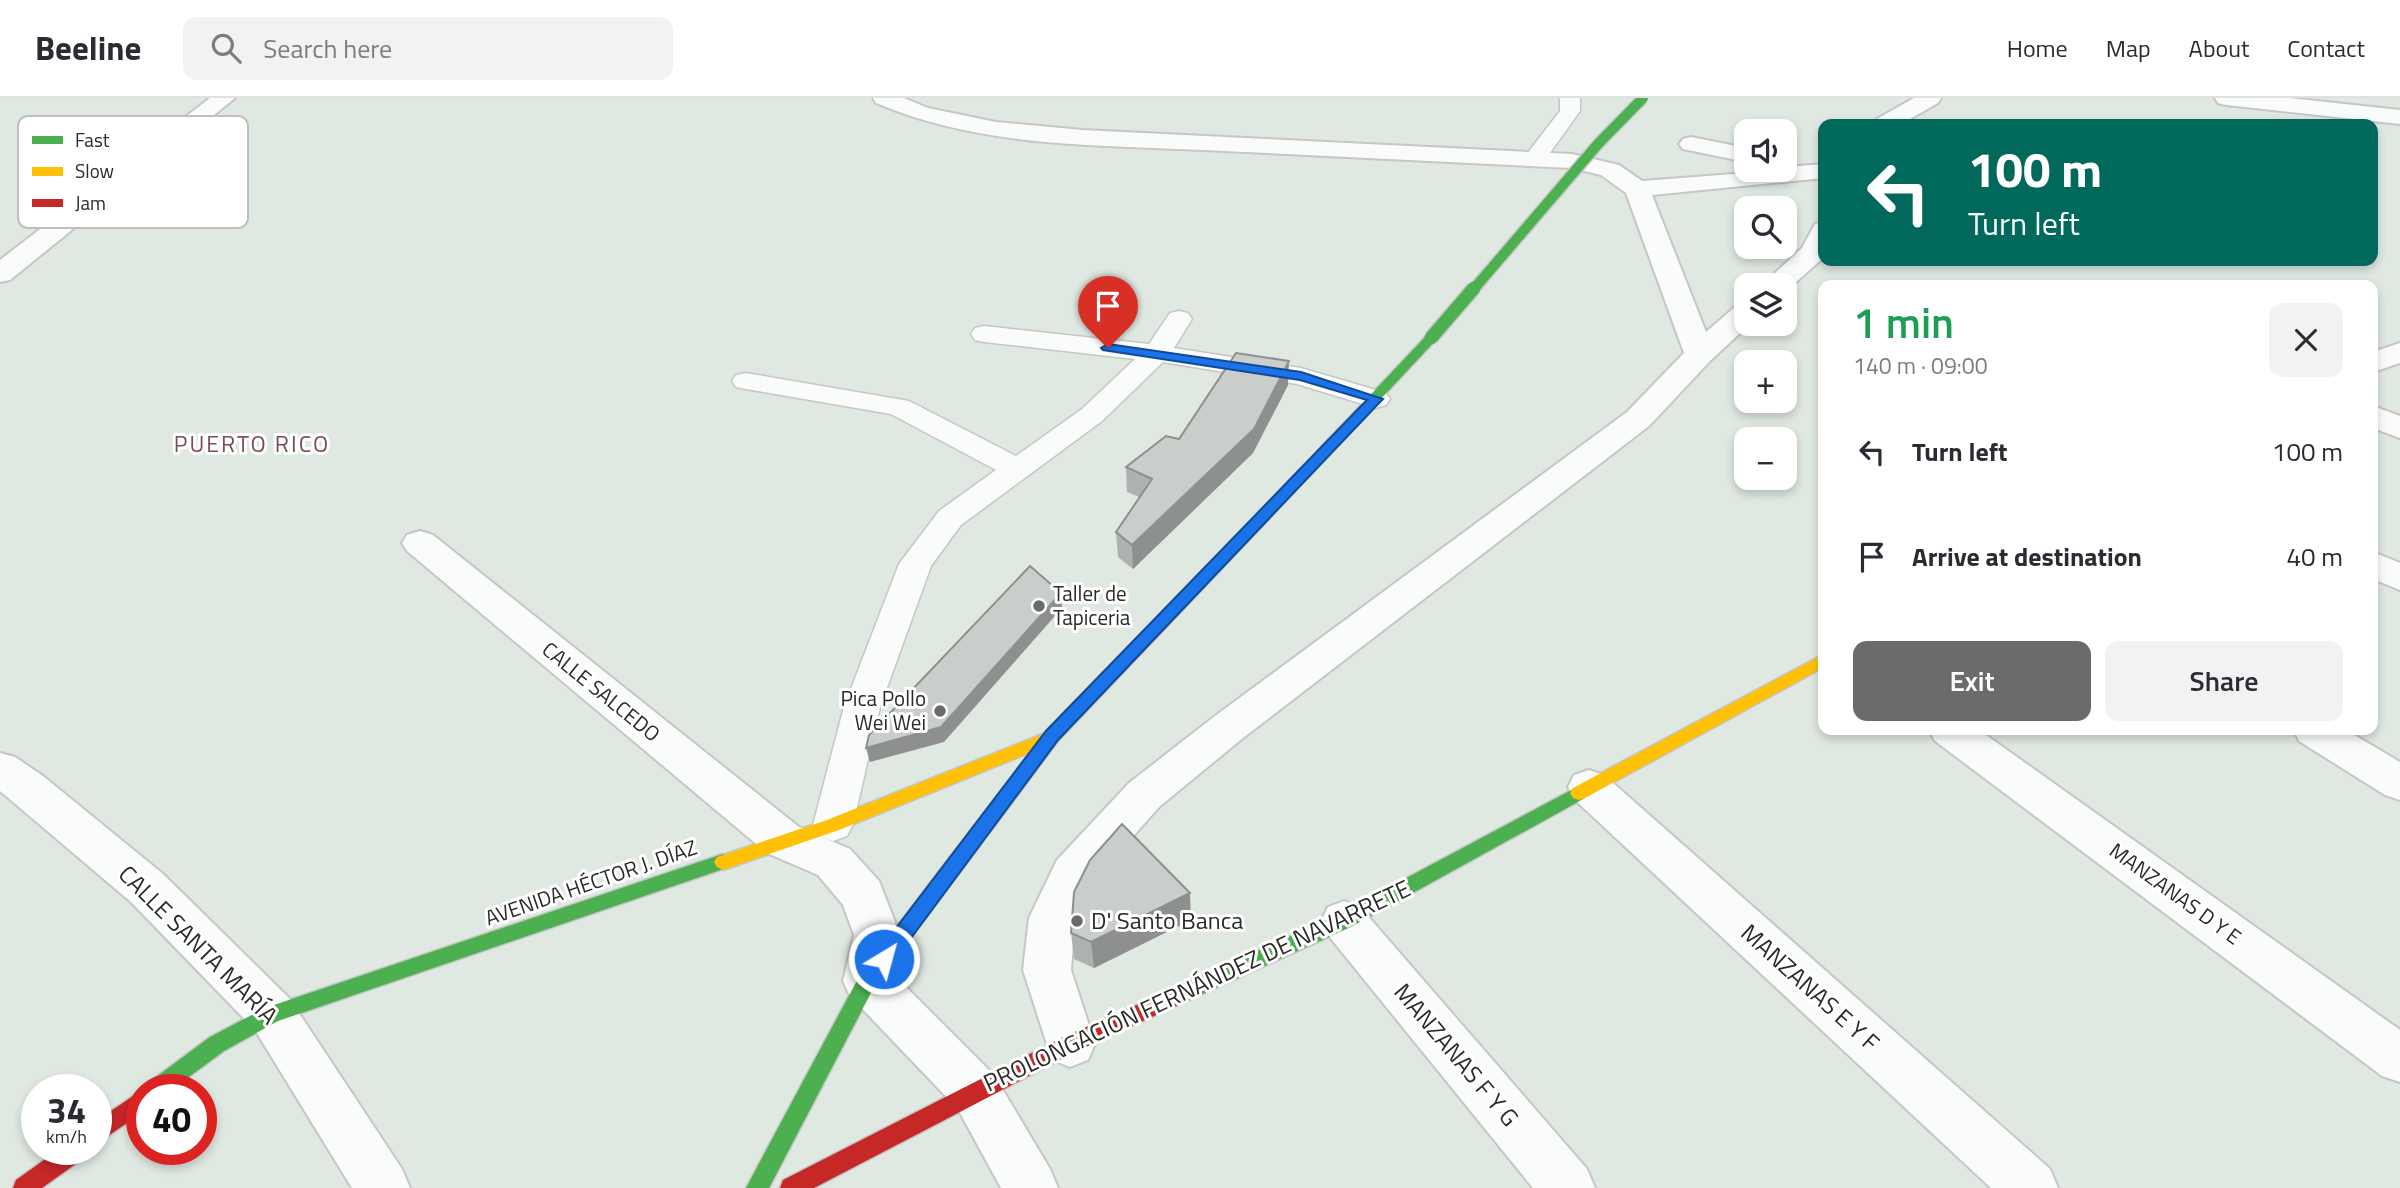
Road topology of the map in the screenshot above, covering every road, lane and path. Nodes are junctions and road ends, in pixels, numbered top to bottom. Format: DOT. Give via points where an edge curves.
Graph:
graph roads {
  1 [pos="224,98"];
  2 [pos="884,98"];
  3 [pos="1570,98"];
  4 [pos="1643,98"];
  5 [pos="1930,98"];
  6 [pos="2227,98"];
  7 [pos="201,116"];
  8 [pos="2400,117"];
  9 [pos="1894,119"];
  10 [pos="1691,144"];
  11 [pos="1734,153"];
  12 [pos="1534,159"];
  13 [pos="1797,166"];
  14 [pos="1818,170"];
  15 [pos="1818,171"];
  16 [pos="1637,189"];
  17 [pos="59,228"];
  18 [pos="1818,242"];
  19 [pos="1789,273"];
  20 [pos="0,274"];
  21 [pos="1179,319"];
  22 [pos="1734,323"];
  23 [pos="984,334"];
  24 [pos="2400,352"];
  25 [pos="1157,353"];
  26 [pos="1700,354"];
  27 [pos="2378,361"];
  28 [pos="746,381"];
  29 [pos="1376,399"];
  30 [pos="2378,418"];
  31 [pos="2400,428"];
  32 [pos="1016,468"];
  33 [pos="420,543"];
  34 [pos="2378,567"];
  35 [pos="2400,578"];
  36 [pos="1818,663"];
  37 [pos="1957,735"];
  38 [pos="2322,735"];
  39 [pos="1052,736"];
  40 [pos="2400,783"];
  41 [pos="9,787"];
  42 [pos="1589,787"];
  43 [pos="833,825"];
  44 [pos="783,841"];
  45 [pos="1344,921"];
  46 [pos="867,981"];
  47 [pos="272,1014"];
  48 [pos="1070,1044"];
  49 [pos="2400,1059"];
  50 [pos="177,1074"];
  51 [pos="976,1092"];
  52 [pos="55,1165"];
  53 [pos="24,1188"];
  54 [pos="383,1188"];
  55 [pos="757,1188"];
  56 [pos="791,1188"];
  57 [pos="1031,1188"];
  58 [pos="1568,1188"];
  59 [pos="2031,1188"];
  1 -- 7 [label="street"];
  2 -- 12 [label="street" via="922,114 996,130"];
  3 -- 12 [label="lane" via="1570,111"];
  4 -- 29 [label="street, bridge"];
  5 -- 9 [label="street"];
  6 -- 8 [label="street"];
  10 -- 11 [label="street"];
  12 -- 16 [label="street" via="1610,170"];
  13 -- 14 [label="street"];
  15 -- 16 [label="street"];
  16 -- 26 [label="street"];
  17 -- 20 [label="street"];
  18 -- 19 [label="street"];
  21 -- 25 [label="lane"];
  22 -- 26 [label="street"];
  23 -- 25 [label="lane"];
  24 -- 27 [label="street"];
  25 -- 29 [label="lane" via="1301,376"];
  25 -- 32 [label="lane" via="1092,415"];
  26 -- 48 [label="street" via="1638,419 1229,727 1144,795 1105,837 1073,873 1052,918 1046,970"];
  28 -- 32 [label="lane" via="899,407"];
  29 -- 39 [label="street"];
  30 -- 31 [label="street"];
  32 -- 43 [label="lane" via="950,518 915,564 862,707"];
  33 -- 44 [label="street, CALLE SALCEDO"];
  34 -- 35 [label="street"];
  36 -- 42 [label="street, PROLONGACIÓN FERNÁNDEZ DE NAVARRETE"];
  37 -- 49 [label="street, MANZANAS D Y E"];
  38 -- 40 [label="street"];
  39 -- 43 [label="street, AVENIDA HÉCTOR J. DÍAZ"];
  39 -- 46 [label="street"];
  41 -- 47 [label="street, CALLE SANTA MARÍA" via="147,888"];
  42 -- 45 [label="street, PROLONGACIÓN FERNÁNDEZ DE NAVARRETE"];
  42 -- 59 [label="street, MANZANAS E Y F"];
  43 -- 44 [label="street, AVENIDA HÉCTOR J. DÍAZ"];
  44 -- 46 [label="street, CALLE SALCEDO" via="834,862 863,895 877,935"];
  44 -- 47 [label="street, AVENIDA HÉCTOR J. DÍAZ"];
  45 -- 48 [label="street, PROLONGACIÓN FERNÁNDEZ DE NAVARRETE"];
  45 -- 58 [label="street, MANZANAS F Y G"];
  46 -- 51 [label="street"];
  46 -- 55 [label="street"];
  47 -- 50 [label="street, AVENIDA HÉCTOR J. DÍAZ" via="217,1044"];
  47 -- 54 [label="street, CALLE SANTA MARÍA"];
  48 -- 51 [label="street, PROLONGACIÓN FERNÁNDEZ DE NAVARRETE"];
  51 -- 56 [label="street, PROLONGACIÓN FERNÁNDEZ DE NAVARRETE"];
  51 -- 57 [label="street"];
  52 -- 53 [label="street"];
}
